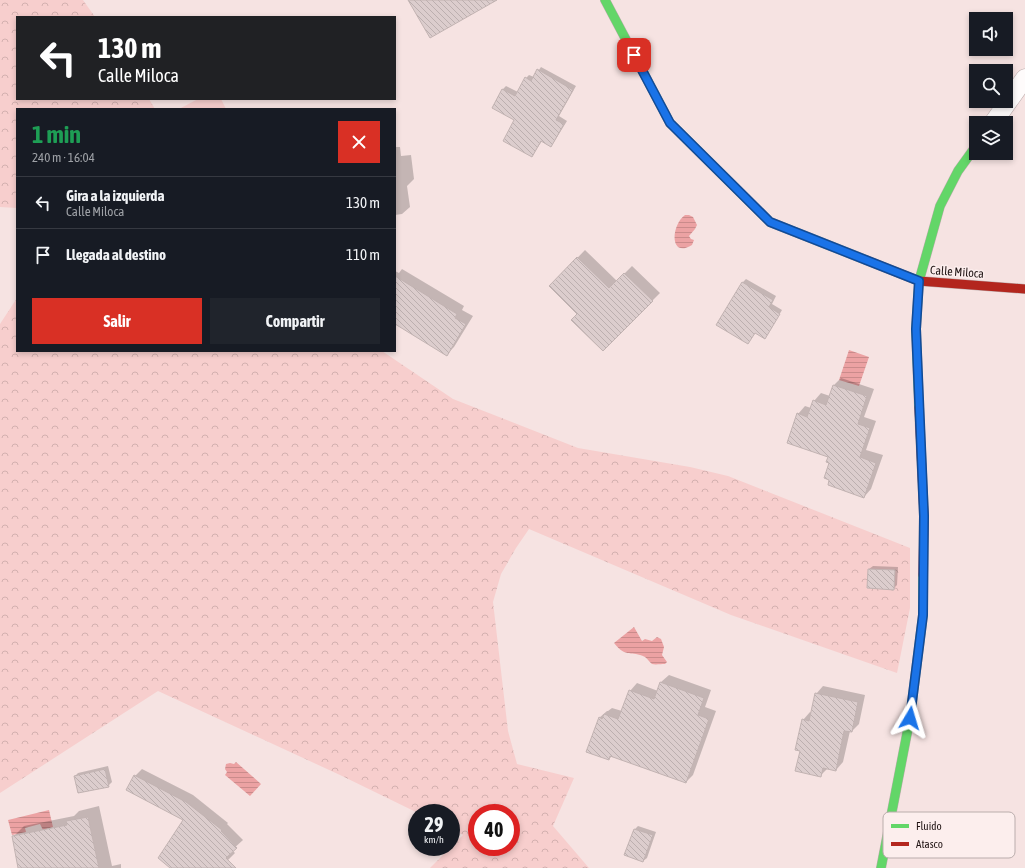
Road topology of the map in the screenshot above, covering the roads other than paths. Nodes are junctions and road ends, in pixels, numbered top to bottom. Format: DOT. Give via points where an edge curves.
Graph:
graph roads {
  1 [pos="606,0"];
  2 [pos="1025,78"];
  3 [pos="998,116"];
  4 [pos="969,156"];
  5 [pos="919,281"];
  6 [pos="1025,289"];
  7 [pos="892,812"];
  8 [pos="883,858"];
  9 [pos="881,868"];
  1 -- 5 [label="street, Calle Miloca" via="670,123 770,222"];
  2 -- 3 [label="street"];
  4 -- 5 [label="street" via="940,206"];
  5 -- 6 [label="street, Calle Miloca"];
  5 -- 7 [label="street" via="916,329 924,516 923,615 910,718"];
  8 -- 9 [label="street"];
}
